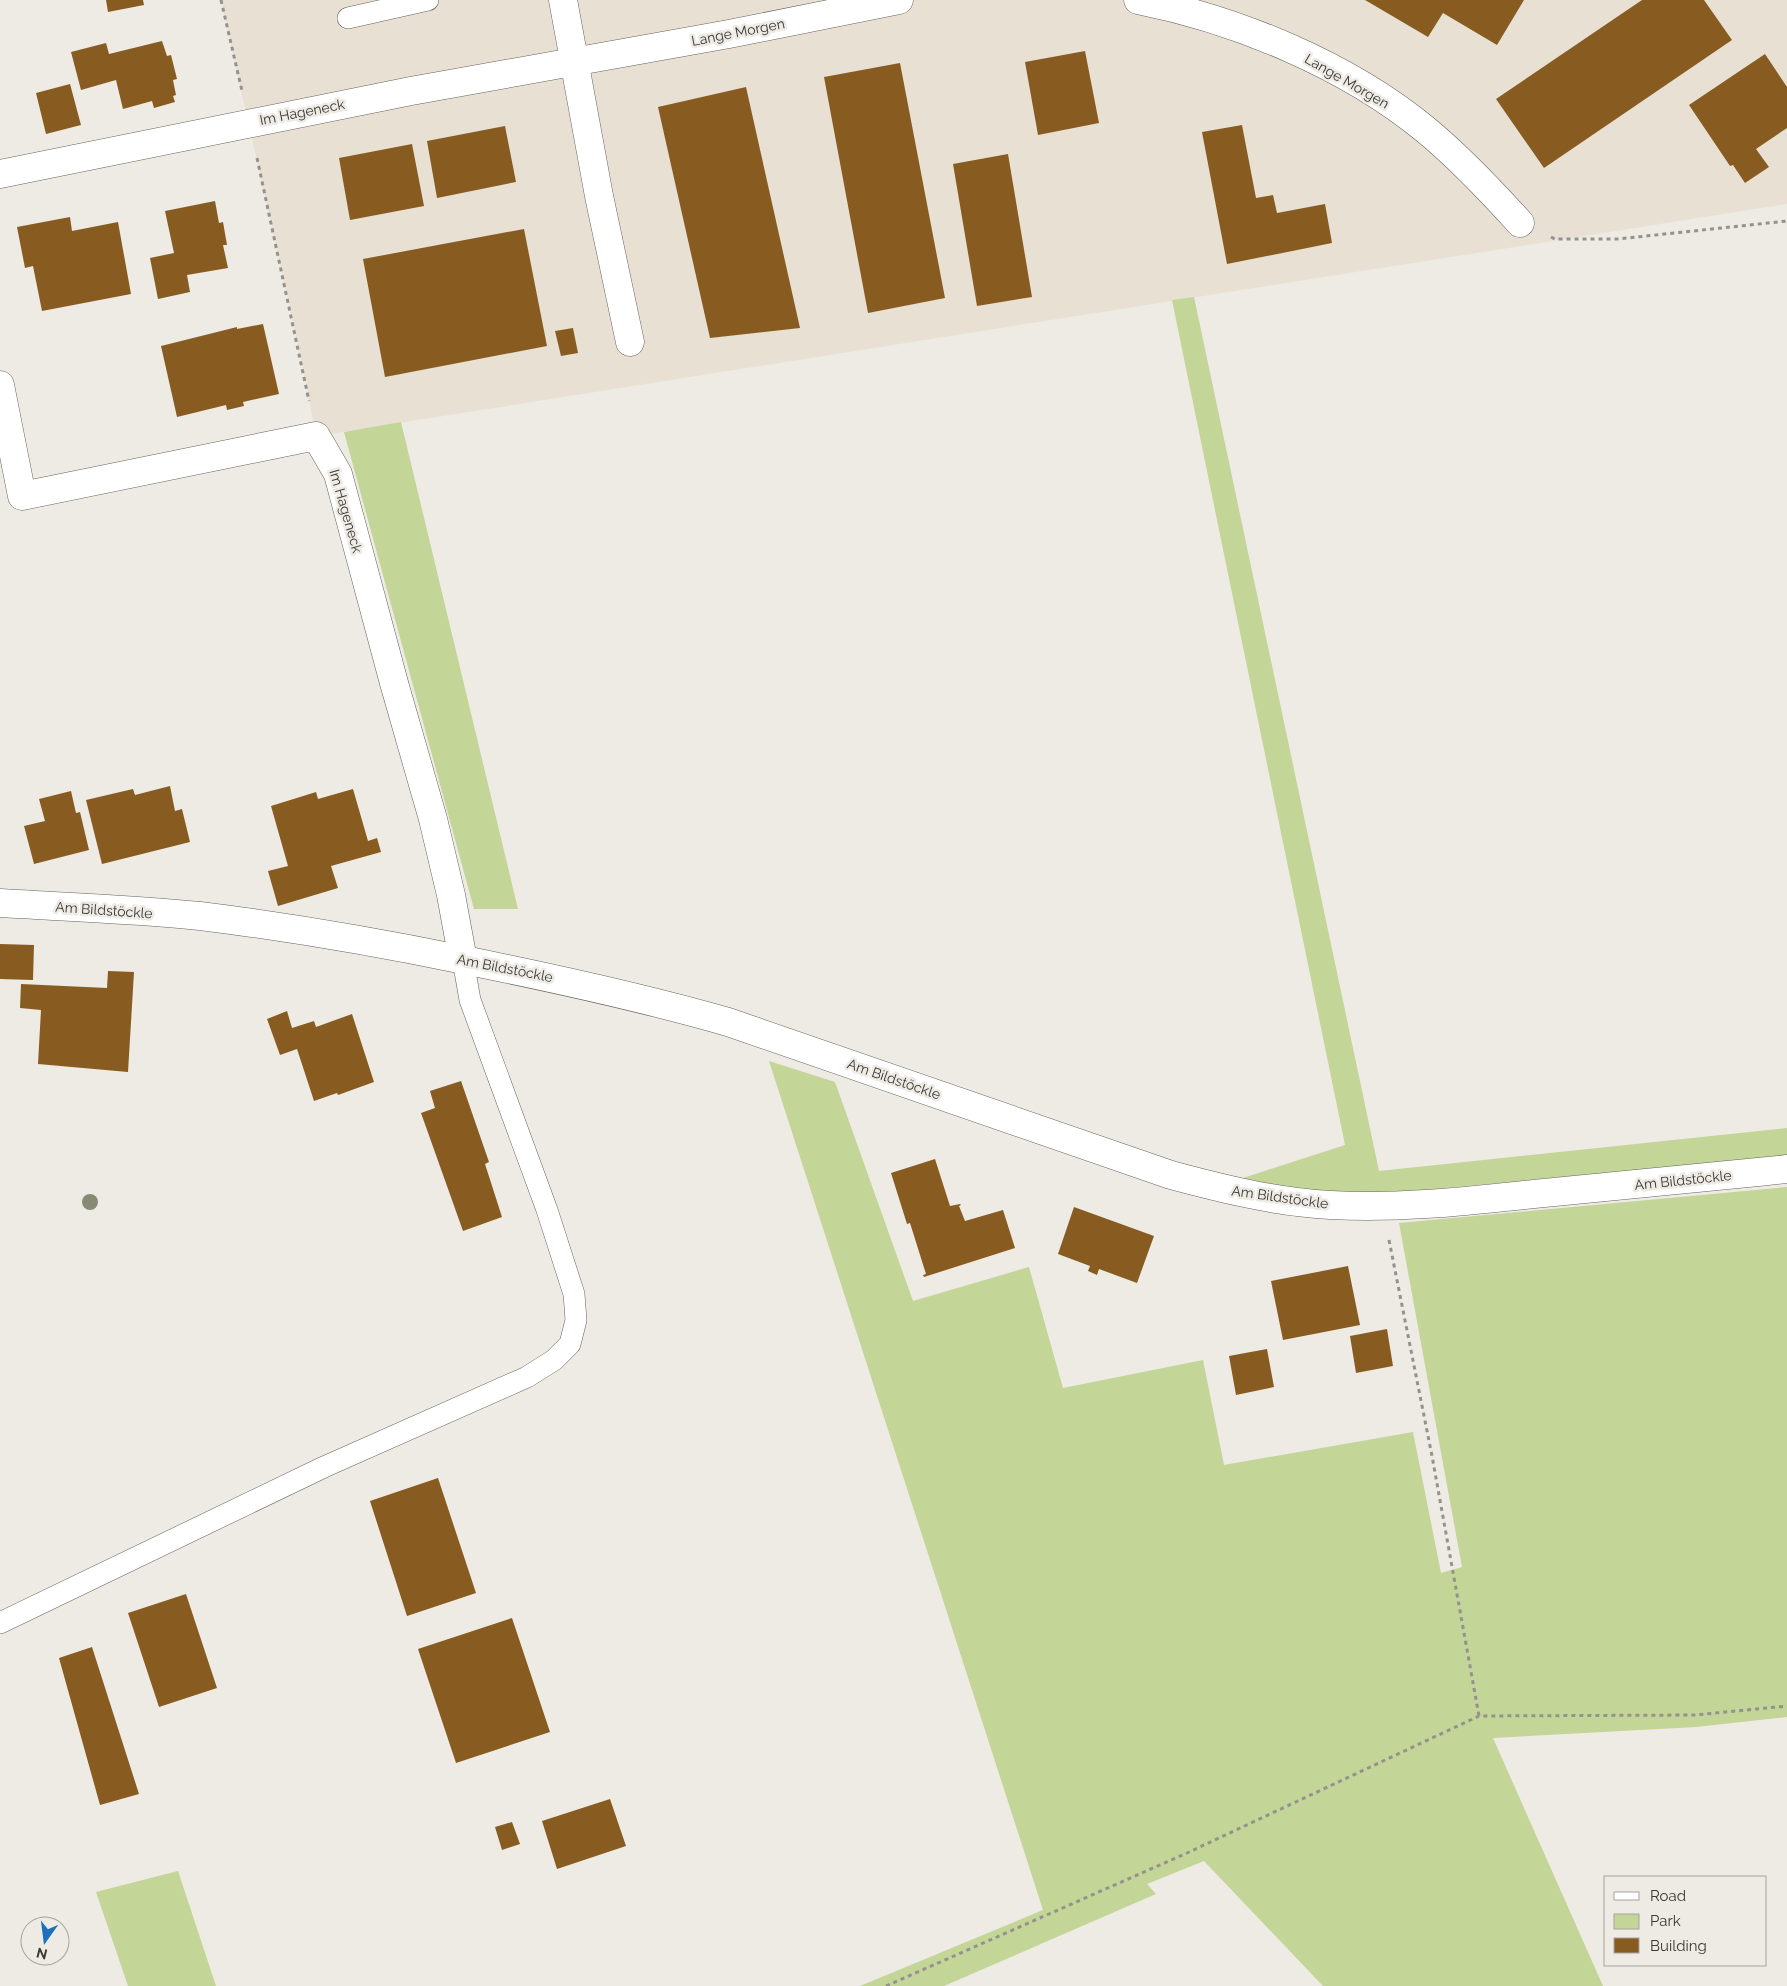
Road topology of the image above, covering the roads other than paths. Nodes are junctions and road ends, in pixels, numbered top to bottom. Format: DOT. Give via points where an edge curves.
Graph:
graph roads {
  1 [pos="428,0"];
  2 [pos="563,0"];
  3 [pos="899,0"];
  4 [pos="1138,0"];
  5 [pos="348,18"];
  6 [pos="576,60"];
  7 [pos="0,174"];
  8 [pos="1520,223"];
  9 [pos="630,342"];
  10 [pos="0,385"];
  11 [pos="0,903"];
  12 [pos="463,960"];
  13 [pos="1787,1169"];
  14 [pos="0,1622"];
  1 -- 5 [label="lane"];
  2 -- 6 [label="street"];
  3 -- 6 [label="street, Lange Morgen"];
  4 -- 8 [label="street, Lange Morgen" via="1257,35 1362,86 1425,130 1492,192"];
  6 -- 7 [label="street, Im Hageneck"];
  6 -- 9 [label="street" via="599,196"];
  10 -- 12 [label="street, Im Hageneck" via="22,496 316,436 338,474 433,819"];
  11 -- 12 [label="street, Am Bildstöckle" via="197,916 278,926"];
  12 -- 13 [label="street, Am Bildstöckle" via="582,984 728,1022 1120,1158 1221,1189 1329,1205 1383,1207"];
  12 -- 14 [label="lane" via="470,1000 547,1210 574,1294 576,1320 570,1344 554,1360 527,1377 324,1467"];
}
